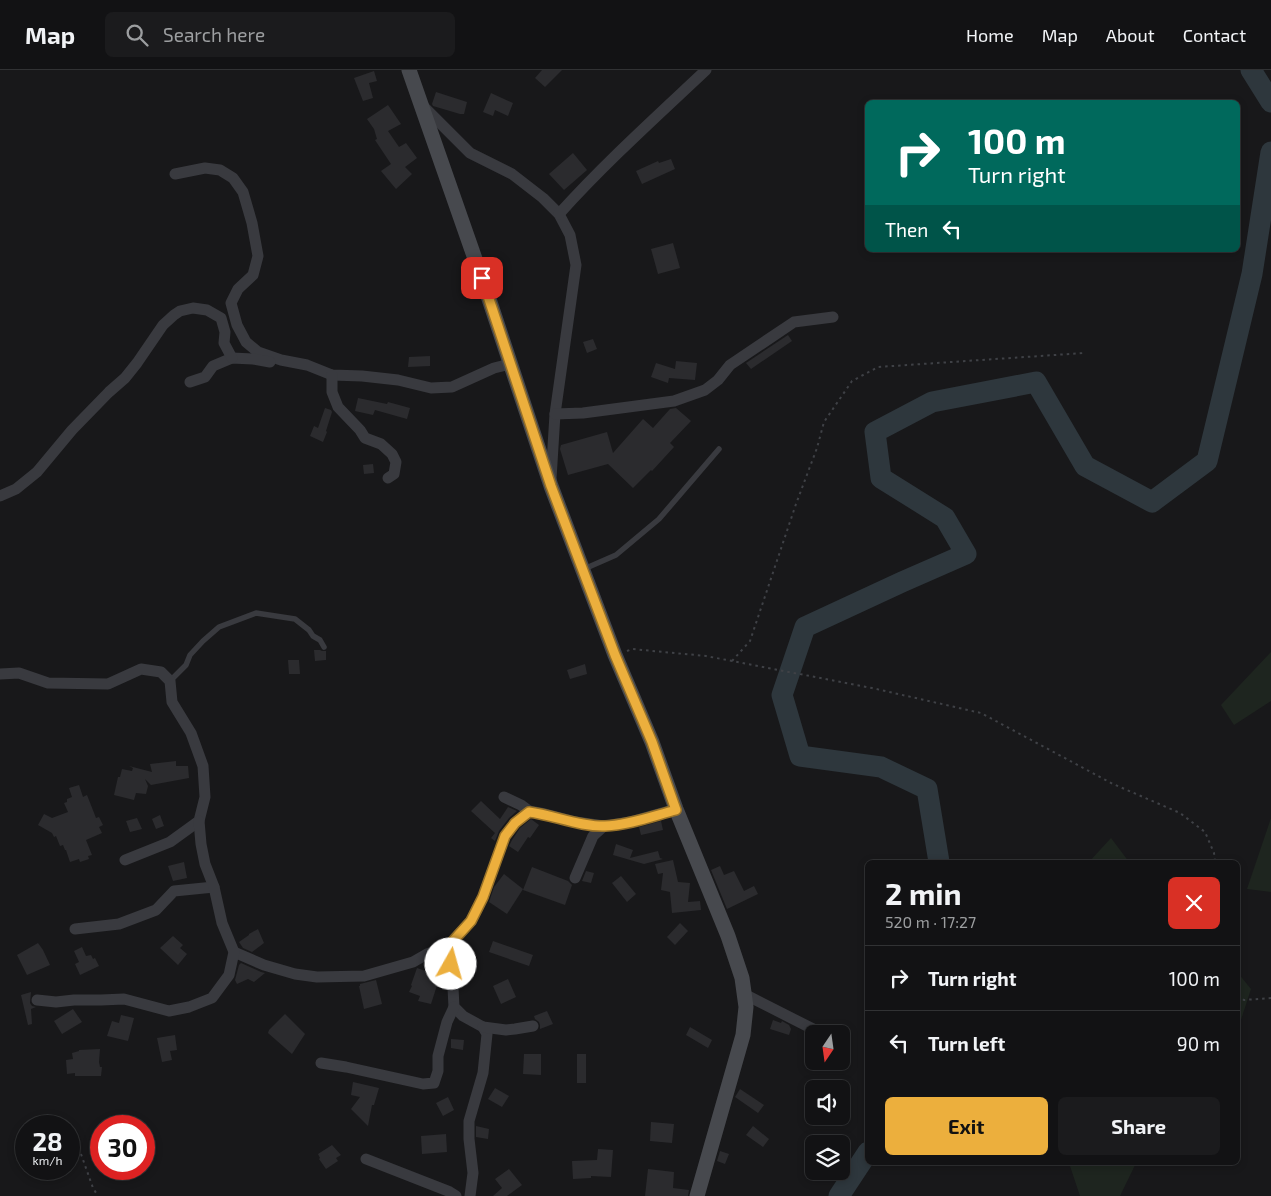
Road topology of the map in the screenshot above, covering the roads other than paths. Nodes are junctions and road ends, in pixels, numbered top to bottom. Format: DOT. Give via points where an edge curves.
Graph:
graph roads {
  1 [pos="409,70"];
  2 [pos="706,70"];
  3 [pos="420,102"];
  4 [pos="175,174"];
  5 [pos="559,214"];
  6 [pos="833,317"];
  7 [pos="232,358"];
  8 [pos="510,364"];
  9 [pos="307,365"];
  10 [pos="332,375"];
  11 [pos="190,382"];
  12 [pos="555,414"];
  13 [pos="719,448"];
  14 [pos="388,478"];
  15 [pos="551,486"];
  16 [pos="0,496"];
  17 [pos="582,570"];
  18 [pos="324,647"];
  19 [pos="0,674"];
  20 [pos="170,681"];
  21 [pos="504,797"];
  22 [pos="676,810"];
  23 [pos="529,812"];
  24 [pos="199,821"];
  25 [pos="604,826"];
  26 [pos="124,860"];
  27 [pos="575,878"];
  28 [pos="214,887"];
  29 [pos="75,929"];
  30 [pos="453,941"];
  31 [pos="234,952"];
  32 [pos="744,994"];
  33 [pos="37,1000"];
  34 [pos="454,1007"];
  35 [pos="805,1025"];
  36 [pos="533,1026"];
  37 [pos="483,1027"];
  38 [pos="321,1063"];
  39 [pos="366,1159"];
  40 [pos="456,1196"];
  41 [pos="470,1196"];
  42 [pos="697,1196"];
  1 -- 3 [label="street"];
  2 -- 5 [label="street" via="611,159"];
  3 -- 5 [label="street" via="470,154 512,174"];
  3 -- 8 [label="street"];
  4 -- 9 [label="street" via="205,168 220,170 233,178 243,192 258,256 253,275 238,289 231,303 237,325 246,342 258,352"];
  5 -- 12 [label="street" via="570,235 576,264"];
  6 -- 12 [label="street" via="794,322 730,365 705,390 674,402"];
  7 -- 9 [label="street" via="290,366"];
  7 -- 11 [label="street" via="213,366 204,377"];
  7 -- 16 [label="street" via="224,343 221,318 206,310 180,311 163,325 125,378 72,430 37,472 16,489"];
  8 -- 10 [label="street" via="452,387 438,388 398,380"];
  8 -- 15 [label="street"];
  9 -- 10 [label="street"];
  10 -- 14 [label="street" via="332,392 338,407 366,438 381,444 392,454 396,462 394,474"];
  12 -- 15 [label="street"];
  13 -- 17 [label="lane" via="659,519 616,555"];
  15 -- 17 [label="street"];
  17 -- 22 [label="street"];
  18 -- 20 [label="lane" via="295,619 256,613 219,627 190,655 186,665"];
  19 -- 20 [label="street" via="19,673 48,683 108,684 140,669 161,672"];
  20 -- 24 [label="street" via="172,702 191,733 203,766 205,797"];
  21 -- 23 [label="street"];
  22 -- 25 [label="street"];
  22 -- 32 [label="street" via="728,936"];
  23 -- 25 [label="street"];
  23 -- 30 [label="street" via="505,836 483,897 471,921"];
  24 -- 26 [label="street" via="170,842"];
  24 -- 28 [label="street" via="205,864"];
  25 -- 27 [label="street" via="593,836"];
  28 -- 29 [label="street" via="174,892 156,910 119,924"];
  28 -- 31 [label="street" via="222,923"];
  30 -- 31 [label="street" via="447,947 413,962 364,976 317,978 295,974"];
  30 -- 34 [label="street" via="451,978"];
  31 -- 33 [label="street" via="229,975 212,998 189,1007 169,1011 124,999"];
  32 -- 35 [label="street"];
  32 -- 42 [label="street" via="743,1035"];
  34 -- 37 [label="street"];
  34 -- 38 [label="street" via="438,1056 434,1083 423,1084"];
  36 -- 37 [label="street" via="506,1030"];
  37 -- 41 [label="street" via="487,1034 483,1073 469,1121 473,1174"];
  39 -- 40 [label="street"];
}
